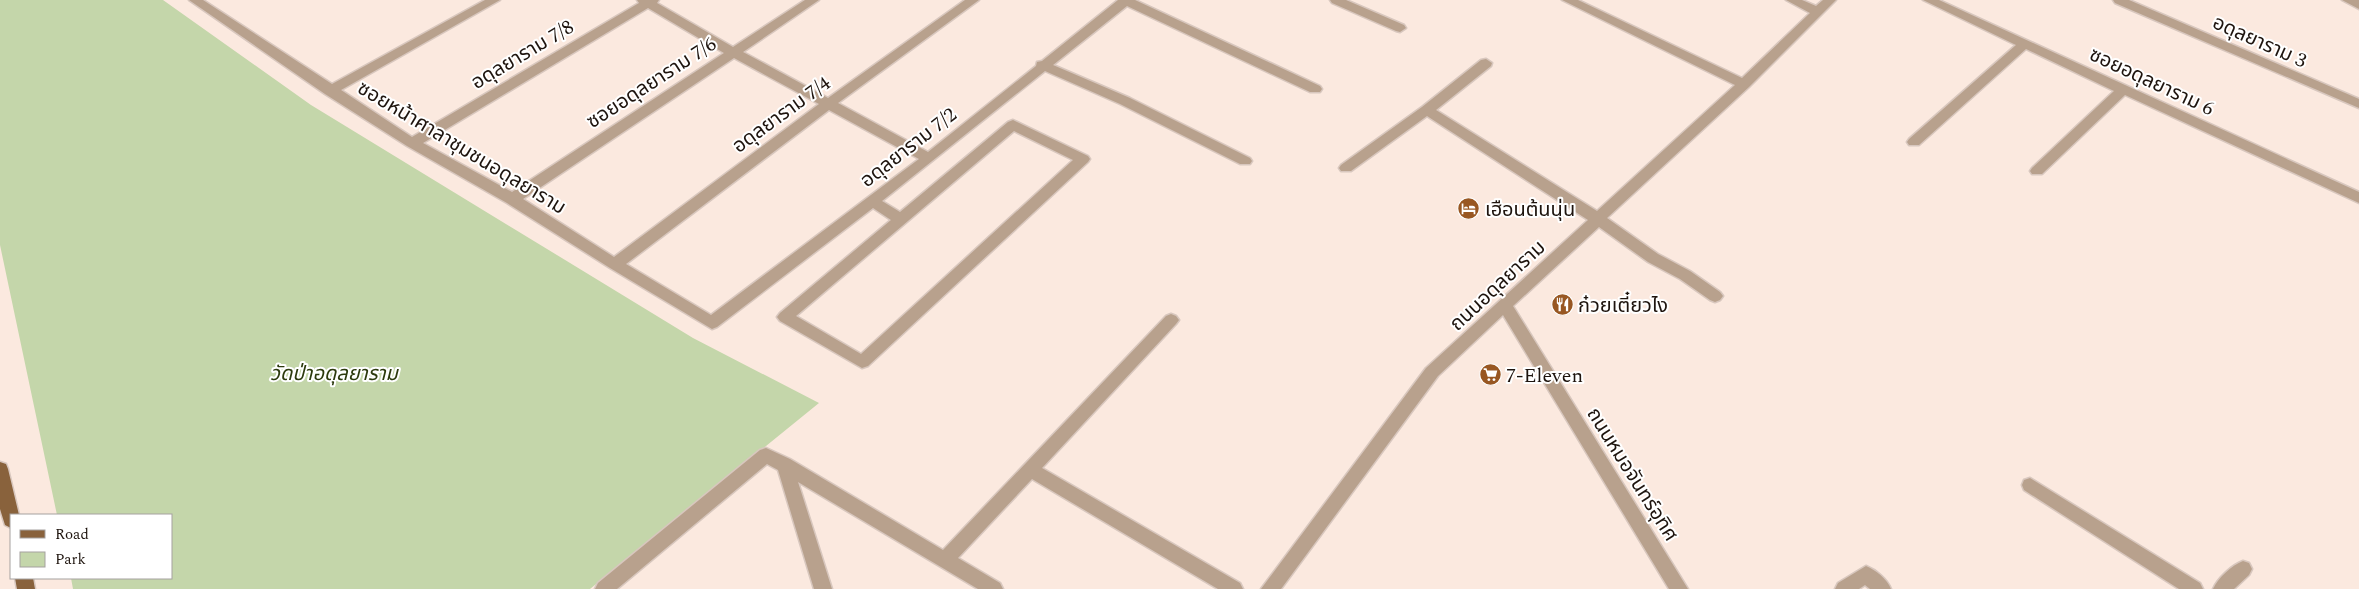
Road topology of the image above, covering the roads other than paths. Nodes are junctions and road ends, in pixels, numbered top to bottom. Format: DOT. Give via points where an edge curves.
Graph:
graph roads {
  1 [pos="195,0"];
  2 [pos="494,0"];
  3 [pos="813,0"];
  4 [pos="973,0"];
  5 [pos="1125,0"];
  6 [pos="1336,0"];
  7 [pos="1568,0"];
  8 [pos="1792,0"];
  9 [pos="1830,0"];
  10 [pos="1929,0"];
  11 [pos="2119,0"];
  12 [pos="2348,0"];
  13 [pos="648,1"];
  14 [pos="2359,5"];
  15 [pos="1819,12"];
  16 [pos="1400,28"];
  17 [pos="2024,44"];
  18 [pos="732,52"];
  19 [pos="1486,63"];
  20 [pos="1042,65"];
  21 [pos="1744,84"];
  22 [pos="1315,89"];
  23 [pos="2123,90"];
  24 [pos="330,91"];
  25 [pos="829,103"];
  26 [pos="2359,104"];
  27 [pos="1427,110"];
  28 [pos="1914,142"];
  29 [pos="412,143"];
  30 [pos="929,158"];
  31 [pos="1245,161"];
  32 [pos="1346,168"];
  33 [pos="2037,171"];
  34 [pos="2359,198"];
  35 [pos="512,199"];
  36 [pos="872,201"];
  37 [pos="901,219"];
  38 [pos="1598,219"];
  39 [pos="615,264"];
  40 [pos="1714,296"];
  41 [pos="1504,304"];
  42 [pos="1170,320"];
  43 [pos="712,322"];
  44 [pos="784,464"];
  45 [pos="0,469"];
  46 [pos="1030,470"];
  47 [pos="2030,485"];
  48 [pos="10,515"];
  49 [pos="946,560"];
  50 [pos="2243,569"];
  51 [pos="604,589"];
  52 [pos="823,589"];
  53 [pos="994,589"];
  54 [pos="1234,589"];
  55 [pos="1270,589"];
  56 [pos="1679,589"];
  57 [pos="1844,589"];
  58 [pos="1882,589"];
  59 [pos="2194,589"];
  60 [pos="2222,589"];
  1 -- 24 [label="street, ซอยหน้าศาลาชุมชนอดุลยาราม"];
  2 -- 24 [label="street"];
  3 -- 18 [label="street, ซอยอดุลยาราม 7/6"];
  4 -- 25 [label="street, อดุลยาราม 7/4"];
  5 -- 20 [label="street, อดุลยาราม 7/2"];
  5 -- 22 [label="street"];
  6 -- 16 [label="street"];
  7 -- 21 [label="street"];
  8 -- 15 [label="street"];
  9 -- 15 [label="street, ถนนอดุลยาราม"];
  10 -- 17 [label="street, ซอยอดุลยาราม 6"];
  11 -- 26 [label="street, อดุลยาราม 3"];
  12 -- 14 [label="street"];
  13 -- 18 [label="street"];
  13 -- 29 [label="street, อดุลยาราม 7/8"];
  15 -- 21 [label="street, ถนนอดุลยาราม"];
  17 -- 23 [label="street, ซอยอดุลยาราม 6"];
  17 -- 28 [label="street"];
  18 -- 25 [label="street"];
  18 -- 35 [label="street, ซอยอดุลยาราม 7/6"];
  19 -- 27 [label="street"];
  20 -- 30 [label="street, อดุลยาราม 7/2"];
  20 -- 31 [label="street" via="1126,101"];
  21 -- 38 [label="street, ถนนอดุลยาราม"];
  23 -- 33 [label="street"];
  23 -- 34 [label="street, ซอยอดุลยาราม 6"];
  24 -- 29 [label="street, ซอยหน้าศาลาชุมชนอดุลยาราม"];
  25 -- 30 [label="street"];
  25 -- 39 [label="street, อดุลยาราม 7/4"];
  27 -- 32 [label="street"];
  27 -- 38 [label="street"];
  29 -- 35 [label="street, ซอยหน้าศาลาชุมชนอดุลยาราม"];
  30 -- 36 [label="street, อดุลยาราม 7/2"];
  35 -- 39 [label="street, ซอยหน้าศาลาชุมชนอดุลยาราม"];
  36 -- 37 [label="street"];
  36 -- 43 [label="street, อดุลยาราม 7/2"];
  37 -- 37 [label="street" via="1013,125 1083,159 862,362 784,317"];
  38 -- 40 [label="street"];
  38 -- 41 [label="street, ถนนอดุลยาราม"];
  39 -- 43 [label="street, ซอยหน้าศาลาชุมชนอดุลยาราม"];
  41 -- 55 [label="street, ถนนอดุลยาราม" via="1432,372"];
  41 -- 56 [label="street, ถนนหมอจันทร์อุทิศ"];
  42 -- 46 [label="street"];
  44 -- 49 [label="street"];
  44 -- 51 [label="street" via="766,455"];
  44 -- 52 [label="street"];
  45 -- 48 [label="main road"];
  46 -- 49 [label="street"];
  46 -- 54 [label="street"];
  47 -- 59 [label="street"];
  49 -- 53 [label="street"];
  50 -- 60 [label="street"];
  57 -- 58 [label="street" via="1866,574"];
}
